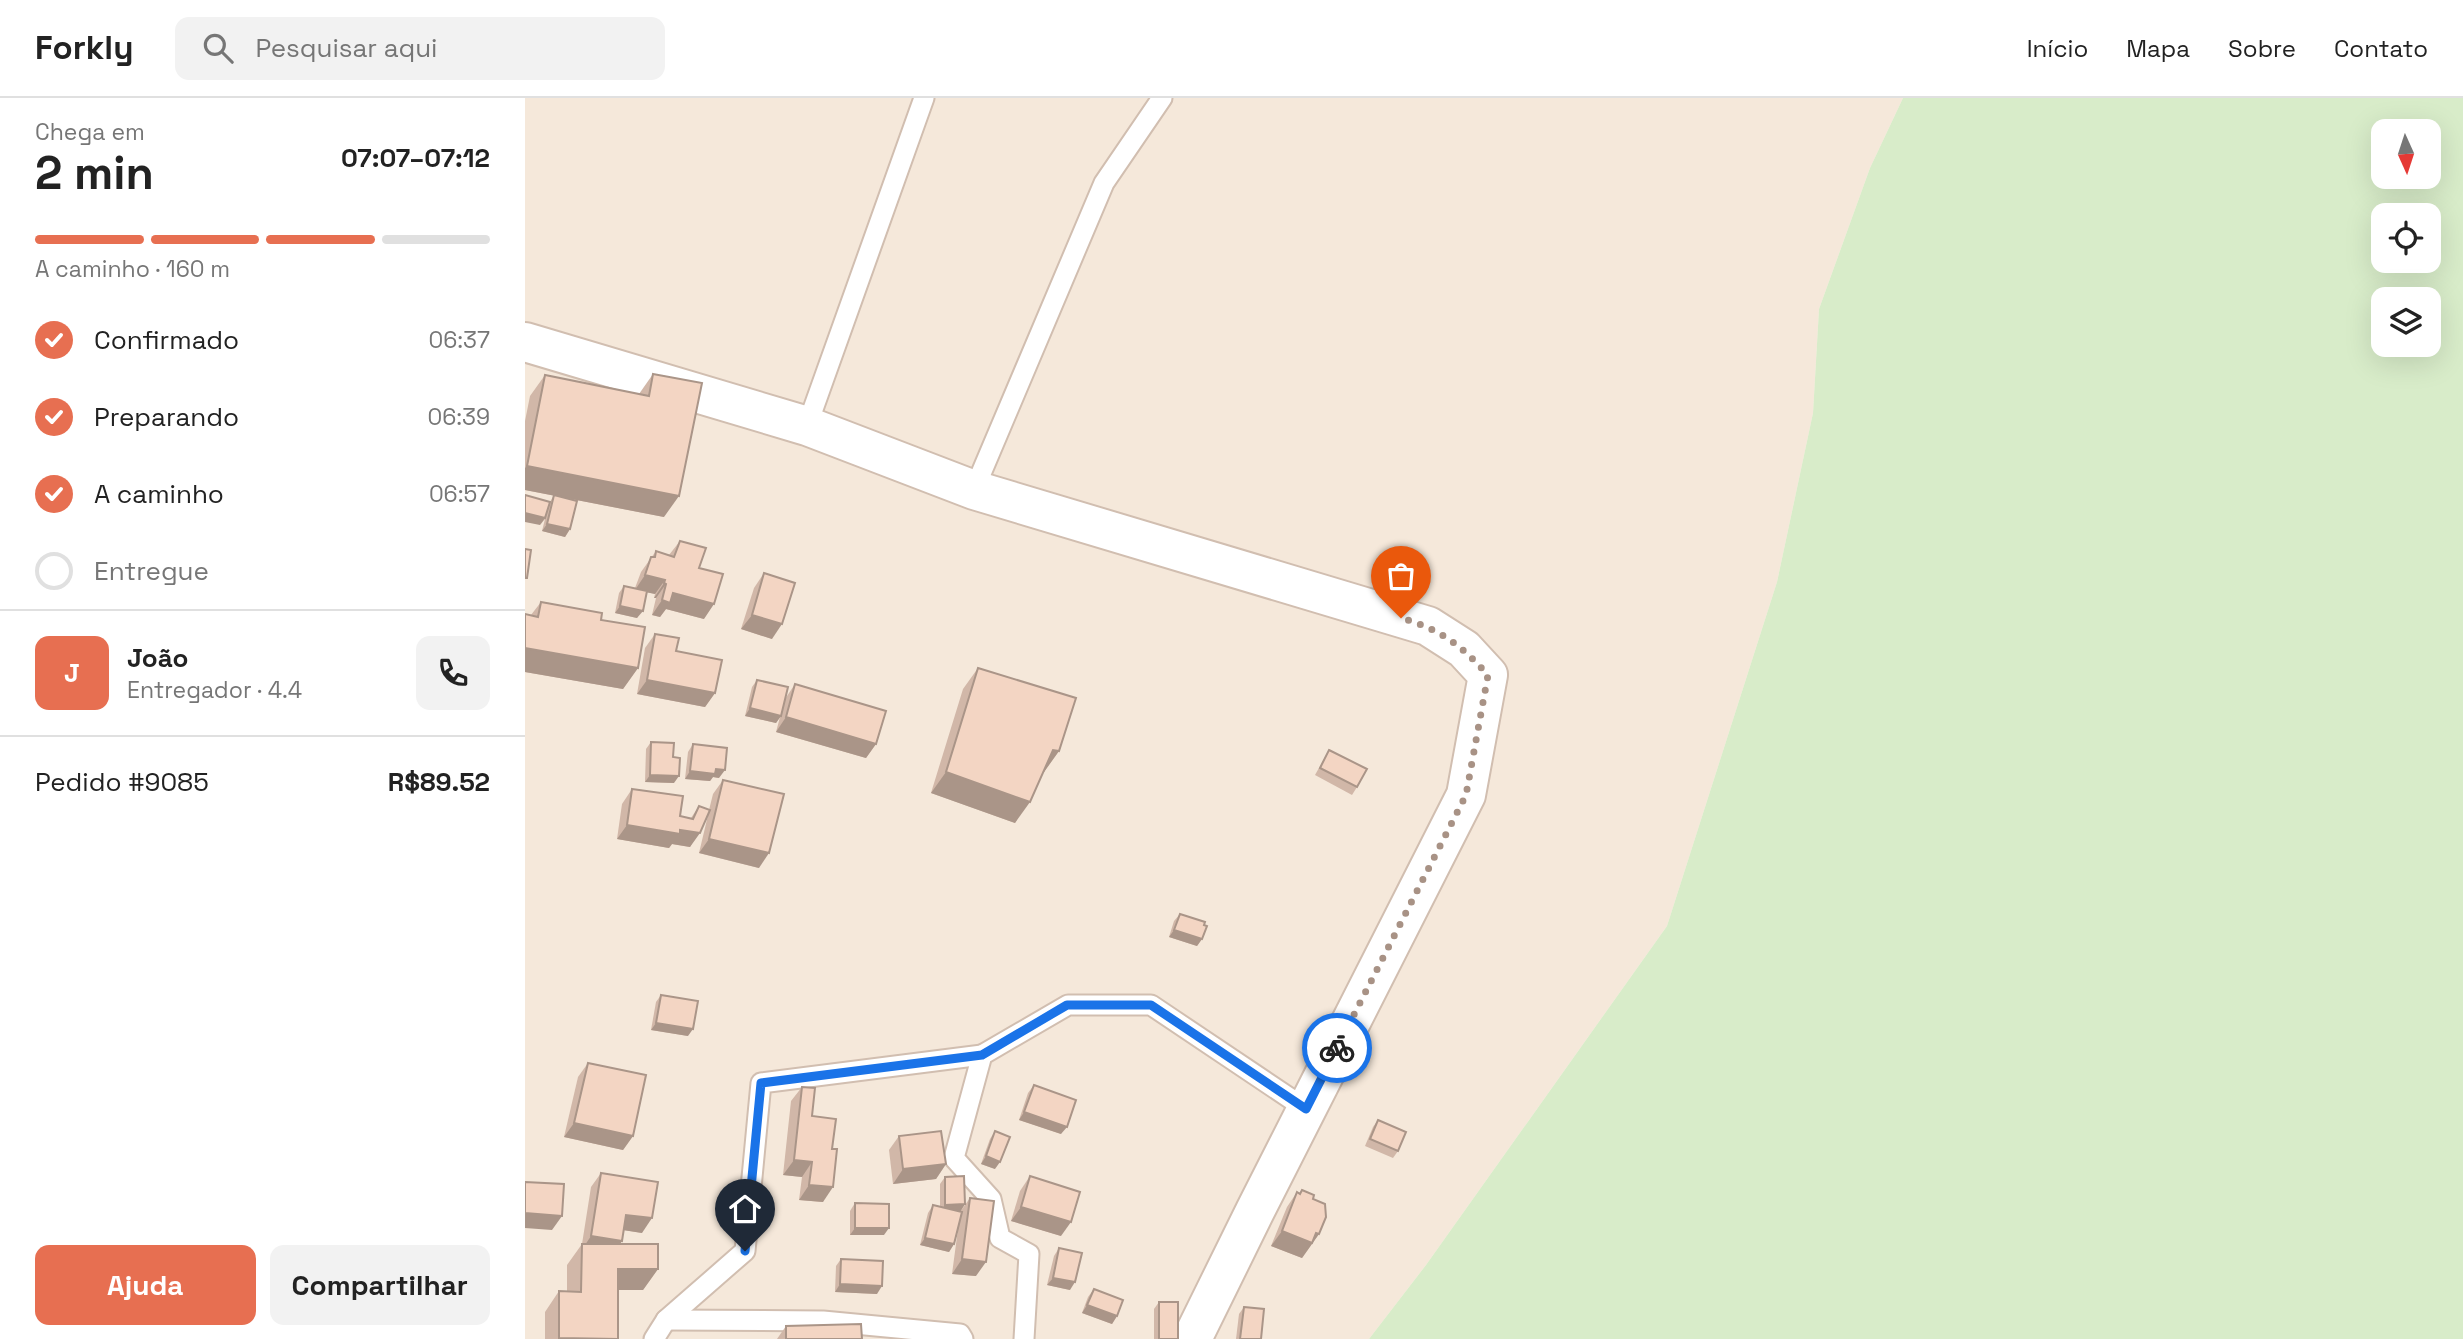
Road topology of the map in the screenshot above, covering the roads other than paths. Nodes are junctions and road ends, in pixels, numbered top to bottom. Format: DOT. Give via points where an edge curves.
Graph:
graph roads {
  1 [pos="923,98"];
  2 [pos="1162,98"];
  3 [pos="525,342"];
  4 [pos="807,426"];
  5 [pos="974,490"];
  6 [pos="982,1055"];
  7 [pos="1306,1109"];
  8 [pos="666,1320"];
  9 [pos="654,1339"];
  10 [pos="963,1339"];
  11 [pos="1024,1339"];
  12 [pos="1192,1339"];
  1 -- 4 [label="lane"];
  2 -- 5 [label="lane" via="1104,183"];
  3 -- 4 [label="street"];
  4 -- 5 [label="street"];
  5 -- 7 [label="street" via="1428,626 1464,649 1488,675 1466,795"];
  6 -- 7 [label="lane" via="1067,1005 1151,1005"];
  6 -- 8 [label="lane" via="761,1083 745,1251"];
  6 -- 11 [label="lane" via="954,1158 991,1199 1000,1238 1029,1254"];
  7 -- 12 [label="street"];
  8 -- 9 [label="lane"];
  8 -- 10 [label="lane" via="823,1321 960,1334"];
}
